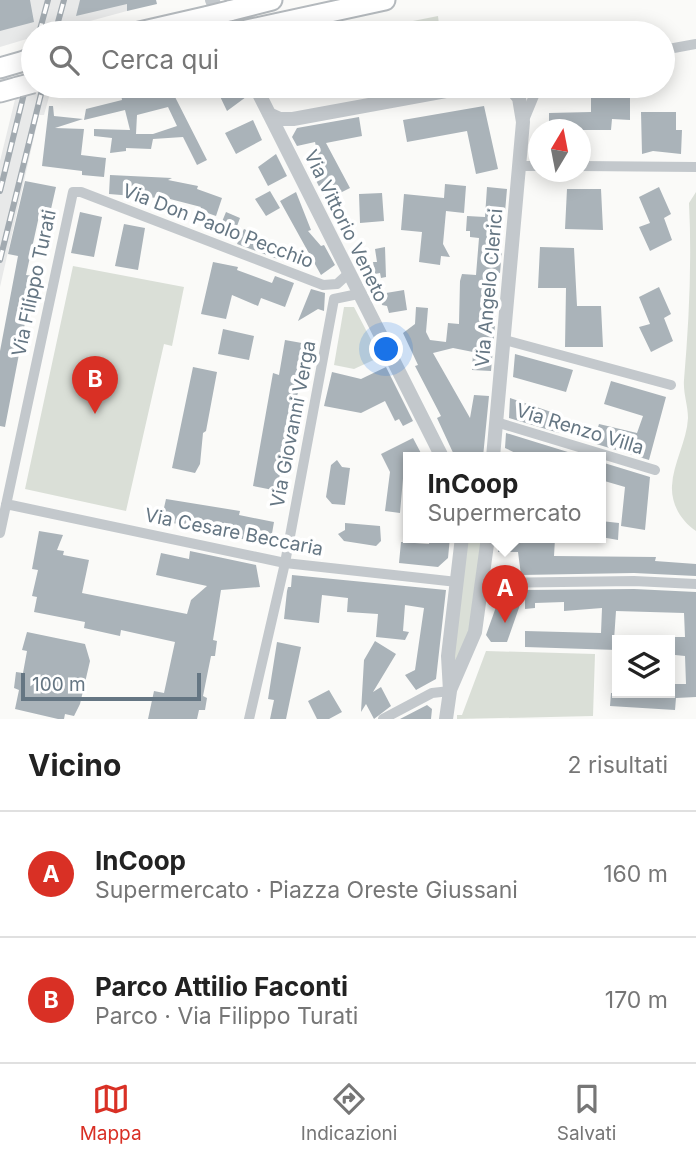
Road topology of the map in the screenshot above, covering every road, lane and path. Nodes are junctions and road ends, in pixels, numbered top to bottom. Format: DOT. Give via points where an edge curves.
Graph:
graph roads {
  1 [pos="272,0"];
  2 [pos="385,0"];
  3 [pos="210,8"];
  4 [pos="171,21"];
  5 [pos="222,21"];
  6 [pos="289,21"];
  7 [pos="696,44"];
  8 [pos="675,48"];
  9 [pos="21,62"];
  10 [pos="0,68"];
  11 [pos="261,98"];
  12 [pos="408,98"];
  13 [pos="519,98"];
  14 [pos="533,98"];
  15 [pos="269,114"];
  16 [pos="293,119"];
  17 [pos="523,122"];
  18 [pos="285,144"];
  19 [pos="519,166"];
  20 [pos="528,166"];
  21 [pos="591,166"];
  22 [pos="696,167"];
  23 [pos="73,192"];
  24 [pos="348,274"];
  25 [pos="323,285"];
  26 [pos="358,294"];
  27 [pos="334,299"];
  28 [pos="505,340"];
  29 [pos="671,384"];
  30 [pos="496,422"];
  31 [pos="439,452"];
  32 [pos="493,452"];
  33 [pos="595,452"];
  34 [pos="606,455"];
  35 [pos="655,470"];
  36 [pos="6,505"];
  37 [pos="0,533"];
  38 [pos="461,543"];
  39 [pos="487,543"];
  40 [pos="285,563"];
  41 [pos="457,582"];
  42 [pos="484,583"];
  43 [pos="696,584"];
  44 [pos="454,609"];
  45 [pos="479,613"];
  46 [pos="450,691"];
  47 [pos="249,719"];
  48 [pos="383,719"];
  49 [pos="446,719"];
  1 -- 3 [label="highway, bridge" via="229,11"];
  2 -- 6 [label="highway"];
  3 -- 4 [label="highway"];
  3 -- 5 [label="street"];
  7 -- 8 [label="street"];
  9 -- 10 [label="highway"];
  11 -- 15 [label="street, Via Vittorio Veneto"];
  12 -- 16 [label="street"];
  13 -- 17 [label="street, Via Angelo Clerici"];
  14 -- 17 [label="street, Via Angelo Clerici"];
  15 -- 16 [label="street"];
  15 -- 18 [label="street, Via Vittorio Veneto"];
  16 -- 18 [label="street" via="286,129"];
  17 -- 19 [label="street, Via Angelo Clerici"];
  18 -- 24 [label="street, Via Vittorio Veneto"];
  19 -- 20 [label="street"];
  19 -- 28 [label="street, Via Angelo Clerici"];
  21 -- 22 [label="street"];
  23 -- 25 [label="street, Via Don Paolo Pecchio"];
  23 -- 36 [label="street, Via Filippo Turati"];
  24 -- 25 [label="street, Via Don Paolo Pecchio" via="337,284"];
  24 -- 26 [label="street, Via Vittorio Veneto"];
  25 -- 27 [label="street"];
  26 -- 27 [label="street"];
  26 -- 31 [label="street, Via Vittorio Veneto"];
  27 -- 40 [label="street, Via Giovanni Verga"];
  28 -- 29 [label="street"];
  28 -- 30 [label="street, Via Angelo Clerici"];
  30 -- 32 [label="street, Via Angelo Clerici"];
  30 -- 33 [label="street, Via Renzo Villa"];
  34 -- 35 [label="street, Via Renzo Villa"];
  36 -- 37 [label="street, Via Filippo Turati"];
  36 -- 40 [label="street, Via Cesare Beccaria"];
  38 -- 41 [label="street"];
  39 -- 42 [label="street"];
  40 -- 41 [label="street, Via Cesare Beccaria"];
  40 -- 47 [label="street, Via Giovanni Verga"];
  41 -- 44 [label="street"];
  42 -- 43 [label="street"];
  42 -- 45 [label="street"];
  44 -- 45 [label="street" via="468,619"];
  44 -- 46 [label="street" via="448,656"];
  45 -- 46 [label="street" via="468,653"];
  46 -- 48 [label="street" via="432,693"];
  46 -- 49 [label="street"];
}
